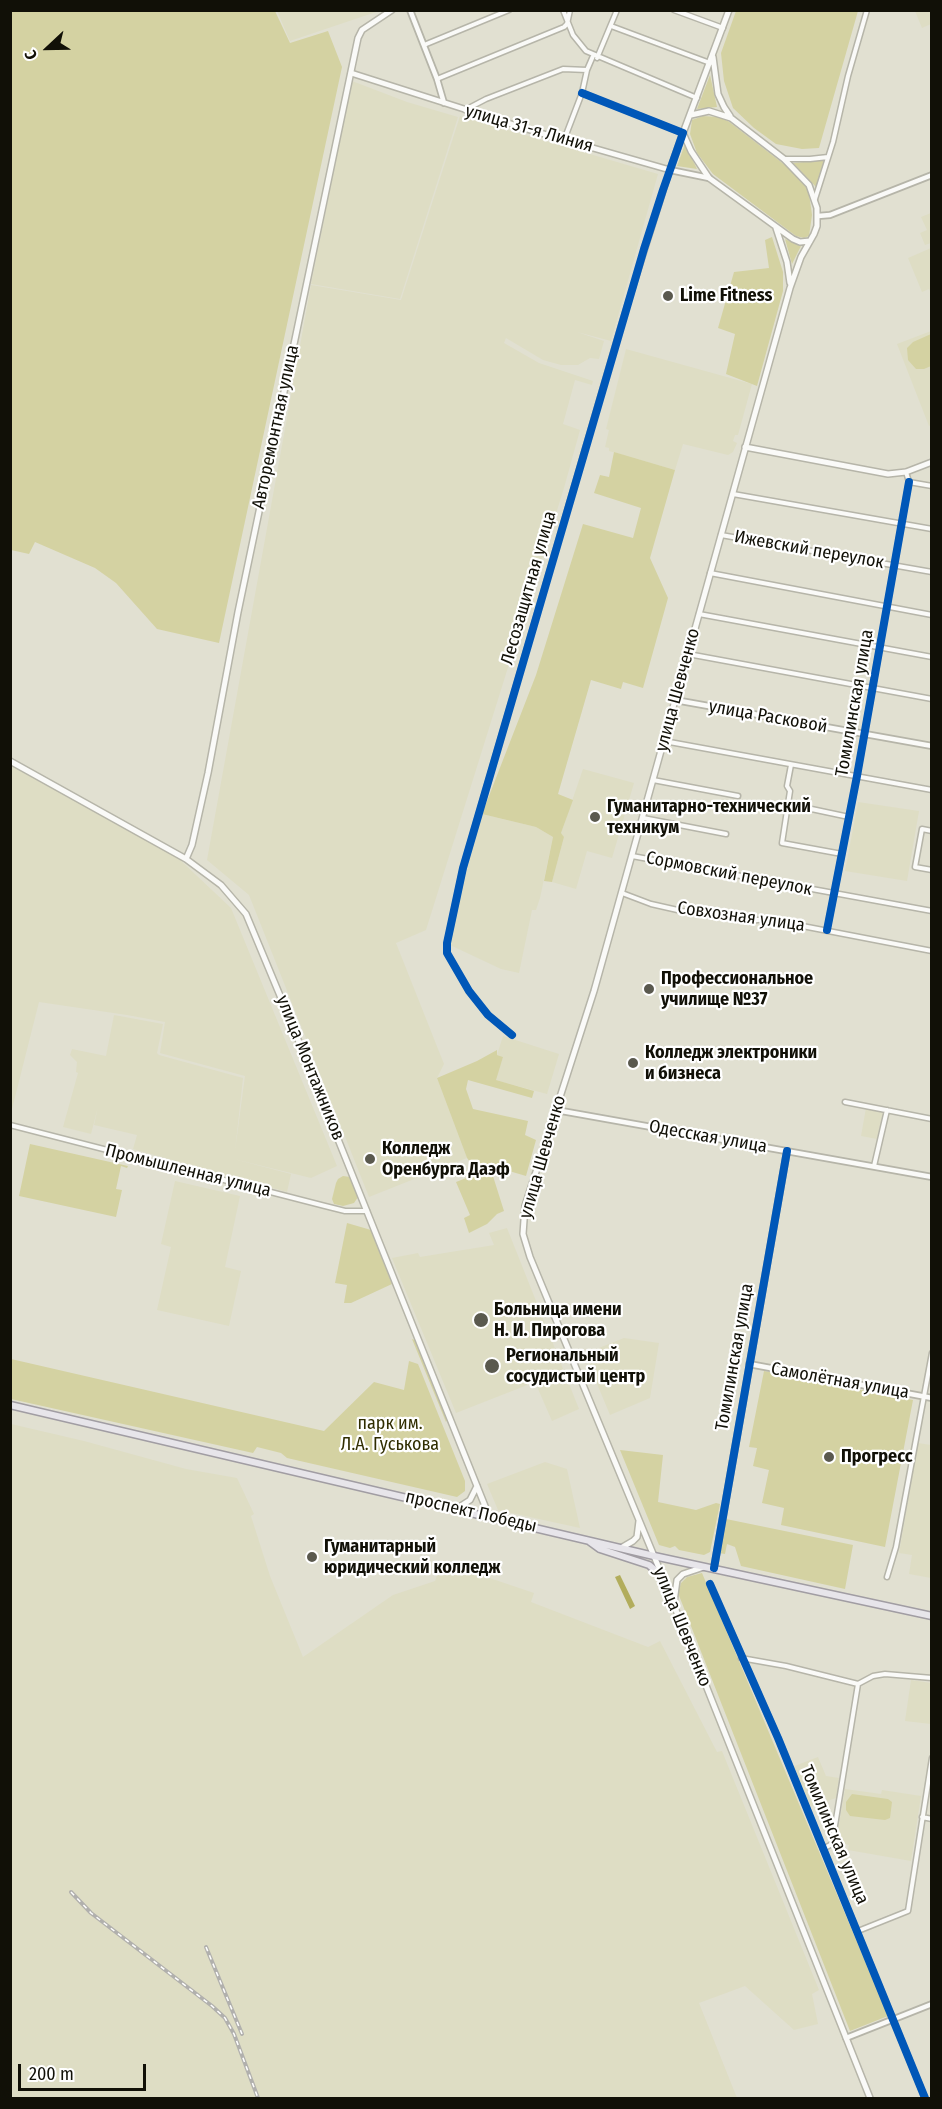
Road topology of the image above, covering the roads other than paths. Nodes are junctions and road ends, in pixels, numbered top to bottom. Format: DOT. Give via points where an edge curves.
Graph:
graph roads {
  1 [pos="392,10"];
  2 [pos="509,10"];
  3 [pos="563,10"];
  4 [pos="570,10"];
  5 [pos="617,10"];
  6 [pos="674,10"];
  7 [pos="729,10"];
  8 [pos="867,10"];
  9 [pos="411,11"];
  10 [pos="567,24"];
  11 [pos="611,26"];
  12 [pos="723,28"];
  13 [pos="424,45"];
  14 [pos="713,55"];
  15 [pos="595,57"];
  16 [pos="710,63"];
  17 [pos="587,70"];
  18 [pos="351,73"];
  19 [pos="437,79"];
  20 [pos="582,93"];
  21 [pos="697,98"];
  22 [pos="444,103"];
  23 [pos="464,110"];
  24 [pos="691,115"];
  25 [pos="731,118"];
  26 [pos="683,133"];
  27 [pos="564,140"];
  28 [pos="828,157"];
  29 [pos="784,159"];
  30 [pos="669,170"];
  31 [pos="932,175"];
  32 [pos="710,178"];
  33 [pos="815,199"];
  34 [pos="818,216"];
  35 [pos="776,227"];
  36 [pos="810,241"];
  37 [pos="790,288"];
  38 [pos="746,447"];
  39 [pos="932,462"];
  40 [pos="906,472"];
  41 [pos="909,482"];
  42 [pos="932,486"];
  43 [pos="732,494"];
  44 [pos="902,523"];
  45 [pos="932,529"];
  46 [pos="721,535"];
  47 [pos="894,565"];
  48 [pos="932,572"];
  49 [pos="710,573"];
  50 [pos="887,606"];
  51 [pos="699,614"];
  52 [pos="932,615"];
  53 [pos="880,648"];
  54 [pos="688,654"];
  55 [pos="932,657"];
  56 [pos="873,688"];
  57 [pos="932,699"];
  58 [pos="675,700"];
  59 [pos="865,734"];
  60 [pos="664,741"];
  61 [pos="932,746"];
  62 [pos="10,762"];
  63 [pos="790,765"];
  64 [pos="857,776"];
  65 [pos="653,780"];
  66 [pos="932,790"];
  67 [pos="738,796"];
  68 [pos="788,804"];
  69 [pos="849,817"];
  70 [pos="642,818"];
  71 [pos="932,831"];
  72 [pos="726,834"];
  73 [pos="842,854"];
  74 [pos="632,856"];
  75 [pos="186,859"];
  76 [pos="932,870"];
  77 [pos="622,893"];
  78 [pos="834,894"];
  79 [pos="932,911"];
  80 [pos="827,930"];
  81 [pos="932,951"];
  82 [pos="512,1035"];
  83 [pos="844,1102"];
  84 [pos="556,1110"];
  85 [pos="887,1110"];
  86 [pos="932,1119"];
  87 [pos="10,1125"];
  88 [pos="787,1151"];
  89 [pos="874,1166"];
  90 [pos="932,1177"];
  91 [pos="367,1211"];
  92 [pos="932,1353"];
  93 [pos="749,1364"];
  94 [pos="924,1396"];
  95 [pos="932,1398"];
  96 [pos="10,1405"];
  97 [pos="477,1486"];
  98 [pos="456,1509"];
  99 [pos="489,1516"];
  100 [pos="639,1519"];
  101 [pos="586,1539"];
  102 [pos="621,1548"];
  103 [pos="654,1556"];
  104 [pos="705,1567"];
  105 [pos="714,1568"];
  106 [pos="663,1576"];
  107 [pos="887,1577"];
  108 [pos="710,1584"];
  109 [pos="675,1607"];
  110 [pos="932,1616"];
  111 [pos="741,1658"];
  112 [pos="932,1678"];
  113 [pos="858,1684"];
  114 [pos="932,1758"];
  115 [pos="922,1817"];
  116 [pos="932,1818"];
  117 [pos="823,1849"];
  118 [pos="858,1932"];
  119 [pos="930,2005"];
  120 [pos="932,2013"];
  121 [pos="892,2019"];
  122 [pos="846,2038"];
  123 [pos="870,2098"];
  124 [pos="925,2098"];
  1 -- 18 [label="main road, Авторемонтная улица" via="362,30"];
  2 -- 13 [label="street"];
  3 -- 10 [label="street"];
  4 -- 10 [label="street"];
  5 -- 11 [label="street"];
  6 -- 12 [label="street"];
  7 -- 12 [label="main road"];
  8 -- 28 [label="street"];
  9 -- 13 [label="street"];
  10 -- 15 [label="street" via="579,44"];
  10 -- 19 [label="street"];
  11 -- 15 [label="street"];
  11 -- 16 [label="street"];
  12 -- 14 [label="main road"];
  13 -- 19 [label="street"];
  14 -- 16 [label="main road"];
  14 -- 25 [label="main road" via="718,94"];
  15 -- 17 [label="street"];
  15 -- 21 [label="street"];
  16 -- 21 [label="main road"];
  17 -- 20 [label="street"];
  17 -- 23 [label="street" via="563,69"];
  18 -- 22 [label="street, улица 31-я Линия"];
  18 -- 75 [label="main road, Авторемонтная улица" via="237,612 208,773"];
  19 -- 22 [label="street"];
  20 -- 26 [label="street"];
  20 -- 27 [label="street"];
  21 -- 24 [label="main road"];
  22 -- 23 [label="street, улица 31-я Линия"];
  23 -- 27 [label="street, улица 31-я Линия"];
  24 -- 25 [label="main road" via="709,111"];
  24 -- 26 [label="main road"];
  25 -- 29 [label="main road"];
  26 -- 30 [label="street, Лесозащитная улица"];
  26 -- 32 [label="main road"];
  27 -- 30 [label="street, улица 31-я Линия"];
  28 -- 29 [label="street"];
  28 -- 33 [label="street"];
  29 -- 33 [label="main road" via="807,181"];
  30 -- 32 [label="street, улица 31-я Линия"];
  30 -- 82 [label="street, Лесозащитная улица" via="463,868 447,943 447,953 469,991 488,1015"];
  31 -- 34 [label="street"];
  32 -- 35 [label="main road"];
  33 -- 34 [label="main road"];
  34 -- 36 [label="main road, улица Шевченко"];
  35 -- 36 [label="main road" via="798,242"];
  35 -- 37 [label="main road, улица Шевченко"];
  36 -- 37 [label="main road, улица Шевченко"];
  37 -- 38 [label="main road, улица Шевченко"];
  38 -- 40 [label="main road" via="872,472"];
  38 -- 43 [label="main road, улица Шевченко"];
  39 -- 40 [label="main road"];
  40 -- 41 [label="street"];
  41 -- 42 [label="street"];
  41 -- 44 [label="street, Томилинская улица"];
  43 -- 44 [label="street"];
  43 -- 46 [label="main road, улица Шевченко"];
  44 -- 45 [label="street"];
  44 -- 47 [label="street, Томилинская улица"];
  46 -- 47 [label="street, Ижевский переулок"];
  46 -- 49 [label="main road, улица Шевченко"];
  47 -- 48 [label="street, Ижевский переулок"];
  47 -- 50 [label="street, Томилинская улица"];
  49 -- 50 [label="street"];
  49 -- 51 [label="main road, улица Шевченко"];
  50 -- 52 [label="street"];
  50 -- 53 [label="street, Томилинская улица"];
  51 -- 53 [label="street"];
  51 -- 54 [label="main road, улица Шевченко"];
  53 -- 55 [label="street"];
  53 -- 56 [label="street, Томилинская улица"];
  54 -- 56 [label="street"];
  54 -- 58 [label="main road, улица Шевченко"];
  56 -- 57 [label="street"];
  56 -- 59 [label="street, Томилинская улица"];
  58 -- 59 [label="street, улица Расковой"];
  58 -- 60 [label="main road, улица Шевченко"];
  59 -- 61 [label="street, улица Расковой"];
  59 -- 64 [label="street, Томилинская улица"];
  60 -- 63 [label="street"];
  60 -- 65 [label="main road, улица Шевченко"];
  62 -- 75 [label="main road, улица Монтажников"];
  63 -- 64 [label="street"];
  63 -- 68 [label="street"];
  64 -- 66 [label="street"];
  64 -- 69 [label="street, Томилинская улица"];
  65 -- 67 [label="street"];
  65 -- 70 [label="main road, улица Шевченко"];
  68 -- 69 [label="street"];
  68 -- 73 [label="street" via="782,843"];
  69 -- 73 [label="street, Томилинская улица"];
  70 -- 72 [label="street"];
  70 -- 74 [label="main road, улица Шевченко"];
  71 -- 76 [label="street" via="922,829 915,867"];
  73 -- 78 [label="street, Томилинская улица"];
  74 -- 77 [label="main road, улица Шевченко"];
  74 -- 78 [label="street, Сормовский переулок"];
  75 -- 91 [label="main road, улица Монтажников" via="221,885 246,914"];
  77 -- 80 [label="street, Совхозная улица" via="682,910"];
  77 -- 84 [label="main road, улица Шевченко"];
  78 -- 79 [label="street, Сормовский переулок"];
  78 -- 80 [label="street, Томилинская улица"];
  80 -- 81 [label="street, Совхозная улица"];
  83 -- 85 [label="street"];
  84 -- 88 [label="street, Одесская улица"];
  84 -- 100 [label="main road, улица Шевченко" via="525,1206 524,1240"];
  85 -- 86 [label="street"];
  85 -- 89 [label="street"];
  87 -- 91 [label="street, Промышленная улица" via="335,1209"];
  88 -- 89 [label="street, Одесская улица"];
  88 -- 93 [label="street, Томилинская улица"];
  89 -- 90 [label="street, Одесская улица"];
  91 -- 97 [label="main road, улица Монтажников"];
  92 -- 94 [label="street"];
  93 -- 94 [label="street, Самолётная улица"];
  93 -- 105 [label="street, Томилинская улица"];
  94 -- 95 [label="street, Самолётная улица"];
  94 -- 107 [label="street"];
  96 -- 98 [label="main road, проспект Победы"];
  97 -- 98 [label="main road" via="470,1500"];
  97 -- 99 [label="main road, улица Монтажников"];
  98 -- 99 [label="main road, проспект Победы"];
  99 -- 101 [label="main road, проспект Победы"];
  100 -- 102 [label="main road" via="637,1537"];
  100 -- 103 [label="main road, улица Шевченко"];
  101 -- 102 [label="main road, проспект Победы"];
  101 -- 106 [label="main road" via="600,1549 649,1565"];
  102 -- 103 [label="main road, проспект Победы"];
  103 -- 104 [label="main road, проспект Победы"];
  103 -- 106 [label="main road, улица Шевченко"];
  104 -- 105 [label="main road, проспект Победы"];
  104 -- 109 [label="main road" via="676,1580"];
  105 -- 110 [label="main road, проспект Победы"];
  106 -- 109 [label="main road, улица Шевченко"];
  108 -- 111 [label="street, Томилинская улица"];
  109 -- 122 [label="main road, улица Шевченко"];
  111 -- 113 [label="street"];
  111 -- 117 [label="street, Томилинская улица"];
  112 -- 113 [label="street" via="885,1674"];
  113 -- 117 [label="street" via="832,1844"];
  114 -- 115 [label="street"];
  115 -- 116 [label="street"];
  115 -- 118 [label="street" via="908,1911"];
  117 -- 118 [label="street, Томилинская улица"];
  118 -- 121 [label="street, Томилинская улица"];
  119 -- 120 [label="street"];
  119 -- 121 [label="street"];
  121 -- 122 [label="street"];
  121 -- 124 [label="street, Томилинская улица"];
  122 -- 123 [label="main road, улица Шевченко"];
}
